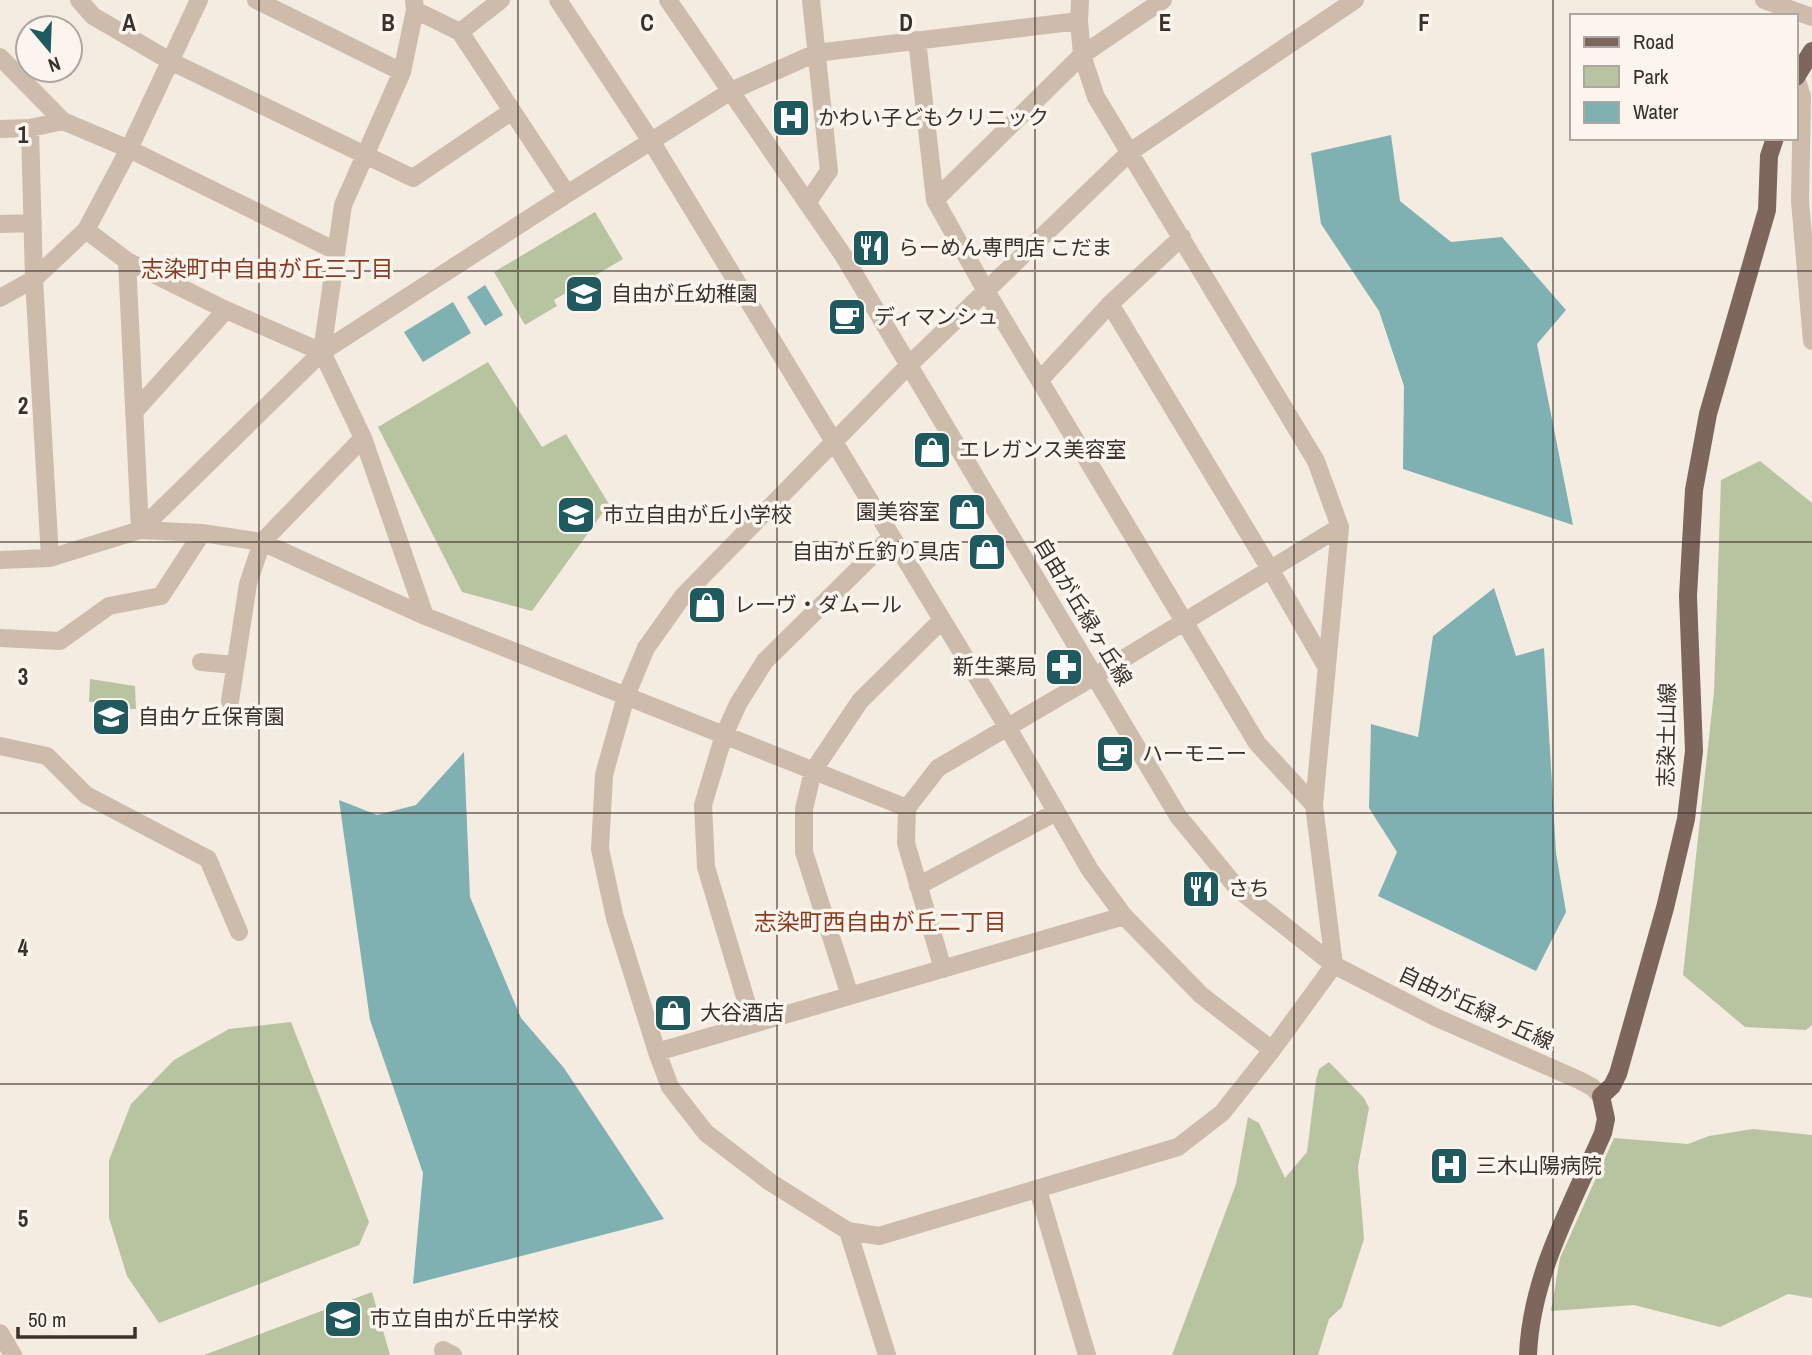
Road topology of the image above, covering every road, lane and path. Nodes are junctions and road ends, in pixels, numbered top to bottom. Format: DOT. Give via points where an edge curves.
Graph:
graph roads {
  1 [pos="79,0"];
  2 [pos="199,0"];
  3 [pos="256,0"];
  4 [pos="501,0"];
  5 [pos="558,0"];
  6 [pos="668,0"];
  7 [pos="811,0"];
  8 [pos="1080,0"];
  9 [pos="1163,0"];
  10 [pos="1355,0"];
  11 [pos="1764,0"];
  12 [pos="414,5"];
  13 [pos="1812,17"];
  14 [pos="1079,21"];
  15 [pos="460,32"];
  16 [pos="917,40"];
  17 [pos="1812,51"];
  18 [pos="816,53"];
  19 [pos="1082,55"];
  20 [pos="0,57"];
  21 [pos="170,61"];
  22 [pos="402,72"];
  23 [pos="1798,75"];
  24 [pos="1798,84"];
  25 [pos="731,91"];
  26 [pos="512,111"];
  27 [pos="63,121"];
  28 [pos="30,128"];
  29 [pos="0,129"];
  30 [pos="1774,140"];
  31 [pos="652,141"];
  32 [pos="129,149"];
  33 [pos="1130,152"];
  34 [pos="366,156"];
  35 [pos="566,194"];
  36 [pos="935,200"];
  37 [pos="807,203"];
  38 [pos="33,223"];
  39 [pos="0,224"];
  40 [pos="86,230"];
  41 [pos="1182,237"];
  42 [pos="336,251"];
  43 [pos="127,261"];
  44 [pos="34,279"];
  45 [pos="986,291"];
  46 [pos="0,298"];
  47 [pos="1110,304"];
  48 [pos="226,310"];
  49 [pos="1812,341"];
  50 [pos="322,352"];
  51 [pos="909,365"];
  52 [pos="1040,380"];
  53 [pos="134,412"];
  54 [pos="363,438"];
  55 [pos="834,442"];
  56 [pos="1340,527"];
  57 [pos="140,530"];
  58 [pos="202,533"];
  59 [pos="891,537"];
  60 [pos="262,542"];
  61 [pos="50,558"];
  62 [pos="0,560"];
  63 [pos="1270,569"];
  64 [pos="425,616"];
  65 [pos="942,620"];
  66 [pos="1185,621"];
  67 [pos="0,638"];
  68 [pos="201,662"];
  69 [pos="235,665"];
  70 [pos="1326,666"];
  71 [pos="1095,676"];
  72 [pos="626,696"];
  73 [pos="230,701"];
  74 [pos="1008,728"];
  75 [pos="724,735"];
  76 [pos="0,746"];
  77 [pos="813,771"];
  78 [pos="1314,805"];
  79 [pos="907,808"];
  80 [pos="1056,812"];
  81 [pos="918,886"];
  82 [pos="1124,916"];
  83 [pos="239,932"];
  84 [pos="1334,965"];
  85 [pos="943,969"];
  86 [pos="850,996"];
  87 [pos="753,1024"];
  88 [pos="1272,1050"];
  89 [pos="657,1052"];
  90 [pos="1601,1096"];
  91 [pos="1038,1190"];
  92 [pos="848,1231"];
  93 [pos="0,1334"];
  94 [pos="13,1355"];
  95 [pos="887,1355"];
  96 [pos="1087,1355"];
  97 [pos="1528,1355"];
  1 -- 21 [label="street" via="93,16"];
  2 -- 21 [label="street"];
  3 -- 22 [label="street"];
  4 -- 15 [label="street"];
  5 -- 31 [label="street"];
  6 -- 25 [label="street, 自由が丘緑ヶ丘線"];
  7 -- 18 [label="street"];
  8 -- 14 [label="street"];
  9 -- 19 [label="street"];
  10 -- 33 [label="street"];
  11 -- 13 [label="street"];
  12 -- 15 [label="street"];
  12 -- 22 [label="street"];
  14 -- 16 [label="street"];
  14 -- 19 [label="street"];
  15 -- 26 [label="street"];
  16 -- 18 [label="street"];
  16 -- 36 [label="street"];
  17 -- 23 [label="main road"];
  18 -- 25 [label="street"];
  18 -- 37 [label="street" via="829,171"];
  19 -- 33 [label="street" via="1096,97"];
  19 -- 36 [label="street"];
  20 -- 27 [label="street"];
  21 -- 32 [label="street"];
  21 -- 34 [label="street"];
  22 -- 34 [label="street"];
  24 -- 49 [label="street" via="1802,96 1800,201"];
  25 -- 31 [label="street"];
  25 -- 37 [label="street, 自由が丘緑ヶ丘線"];
  26 -- 34 [label="street" via="413,178"];
  26 -- 35 [label="street"];
  27 -- 28 [label="street"];
  27 -- 32 [label="street"];
  28 -- 29 [label="street"];
  28 -- 38 [label="street"];
  30 -- 90 [label="main road, 志染土山線" via="1769,156 1767,211 1708,414 1694,490 1688,596 1694,751 1686,819 1618,1074"];
  31 -- 35 [label="street"];
  31 -- 55 [label="street"];
  32 -- 40 [label="street"];
  32 -- 42 [label="street"];
  33 -- 41 [label="street"];
  33 -- 45 [label="street"];
  34 -- 42 [label="street" via="343,205"];
  35 -- 50 [label="street"];
  36 -- 45 [label="street"];
  37 -- 51 [label="street, 自由が丘緑ヶ丘線"];
  38 -- 39 [label="street"];
  38 -- 44 [label="street"];
  40 -- 43 [label="street"];
  40 -- 44 [label="street"];
  41 -- 47 [label="street"];
  41 -- 56 [label="street" via="1316,461"];
  42 -- 50 [label="street"];
  43 -- 48 [label="street"];
  43 -- 53 [label="street"];
  44 -- 46 [label="street"];
  44 -- 61 [label="street"];
  45 -- 51 [label="street"];
  45 -- 52 [label="street"];
  47 -- 52 [label="street"];
  47 -- 63 [label="street"];
  48 -- 50 [label="street"];
  48 -- 53 [label="street"];
  50 -- 54 [label="street"];
  50 -- 57 [label="street"];
  51 -- 55 [label="street"];
  51 -- 71 [label="street, 自由が丘緑ヶ丘線"];
  52 -- 66 [label="street"];
  53 -- 57 [label="street"];
  54 -- 60 [label="street"];
  54 -- 64 [label="street"];
  55 -- 59 [label="street"];
  55 -- 72 [label="street" via="683,596 646,648"];
  56 -- 63 [label="street"];
  56 -- 70 [label="street"];
  57 -- 58 [label="street"];
  57 -- 61 [label="street"];
  58 -- 60 [label="street"];
  58 -- 67 [label="street" via="161,597 109,606 60,640"];
  59 -- 65 [label="street"];
  59 -- 75 [label="street" via="765,661"];
  60 -- 64 [label="street"];
  60 -- 69 [label="street" via="248,584"];
  61 -- 62 [label="street"];
  63 -- 66 [label="street"];
  63 -- 70 [label="street"];
  64 -- 72 [label="street"];
  65 -- 74 [label="street"];
  65 -- 77 [label="street" via="860,701"];
  66 -- 71 [label="street"];
  66 -- 78 [label="street" via="1257,743"];
  68 -- 69 [label="street"];
  69 -- 73 [label="street"];
  70 -- 78 [label="street"];
  71 -- 74 [label="street"];
  71 -- 84 [label="street, 自由が丘緑ヶ丘線" via="1178,816 1238,889"];
  72 -- 75 [label="street"];
  72 -- 89 [label="street" via="604,775 600,849 615,918"];
  74 -- 79 [label="street" via="938,768"];
  74 -- 80 [label="street"];
  75 -- 77 [label="street"];
  75 -- 87 [label="street" via="703,805 706,867"];
  76 -- 83 [label="street" via="47,756 86,795 208,859"];
  77 -- 79 [label="street"];
  77 -- 86 [label="street" via="804,809 804,852"];
  78 -- 84 [label="street"];
  79 -- 81 [label="street" via="906,843"];
  80 -- 81 [label="street"];
  80 -- 82 [label="street"];
  81 -- 85 [label="street"];
  82 -- 85 [label="street"];
  82 -- 88 [label="street" via="1201,995"];
  84 -- 88 [label="street"];
  84 -- 90 [label="street, 自由が丘緑ヶ丘線" via="1435,1017 1579,1080"];
  85 -- 86 [label="street"];
  86 -- 87 [label="street"];
  87 -- 89 [label="street"];
  88 -- 91 [label="street" via="1222,1113 1178,1147"];
  89 -- 92 [label="street" via="670,1087 706,1133 770,1182"];
  90 -- 97 [label="main road" via="1606,1119 1603,1133 1542,1273"];
  91 -- 92 [label="street" via="879,1236"];
  91 -- 96 [label="street"];
  92 -- 95 [label="street"];
  93 -- 94 [label="street"];
}
